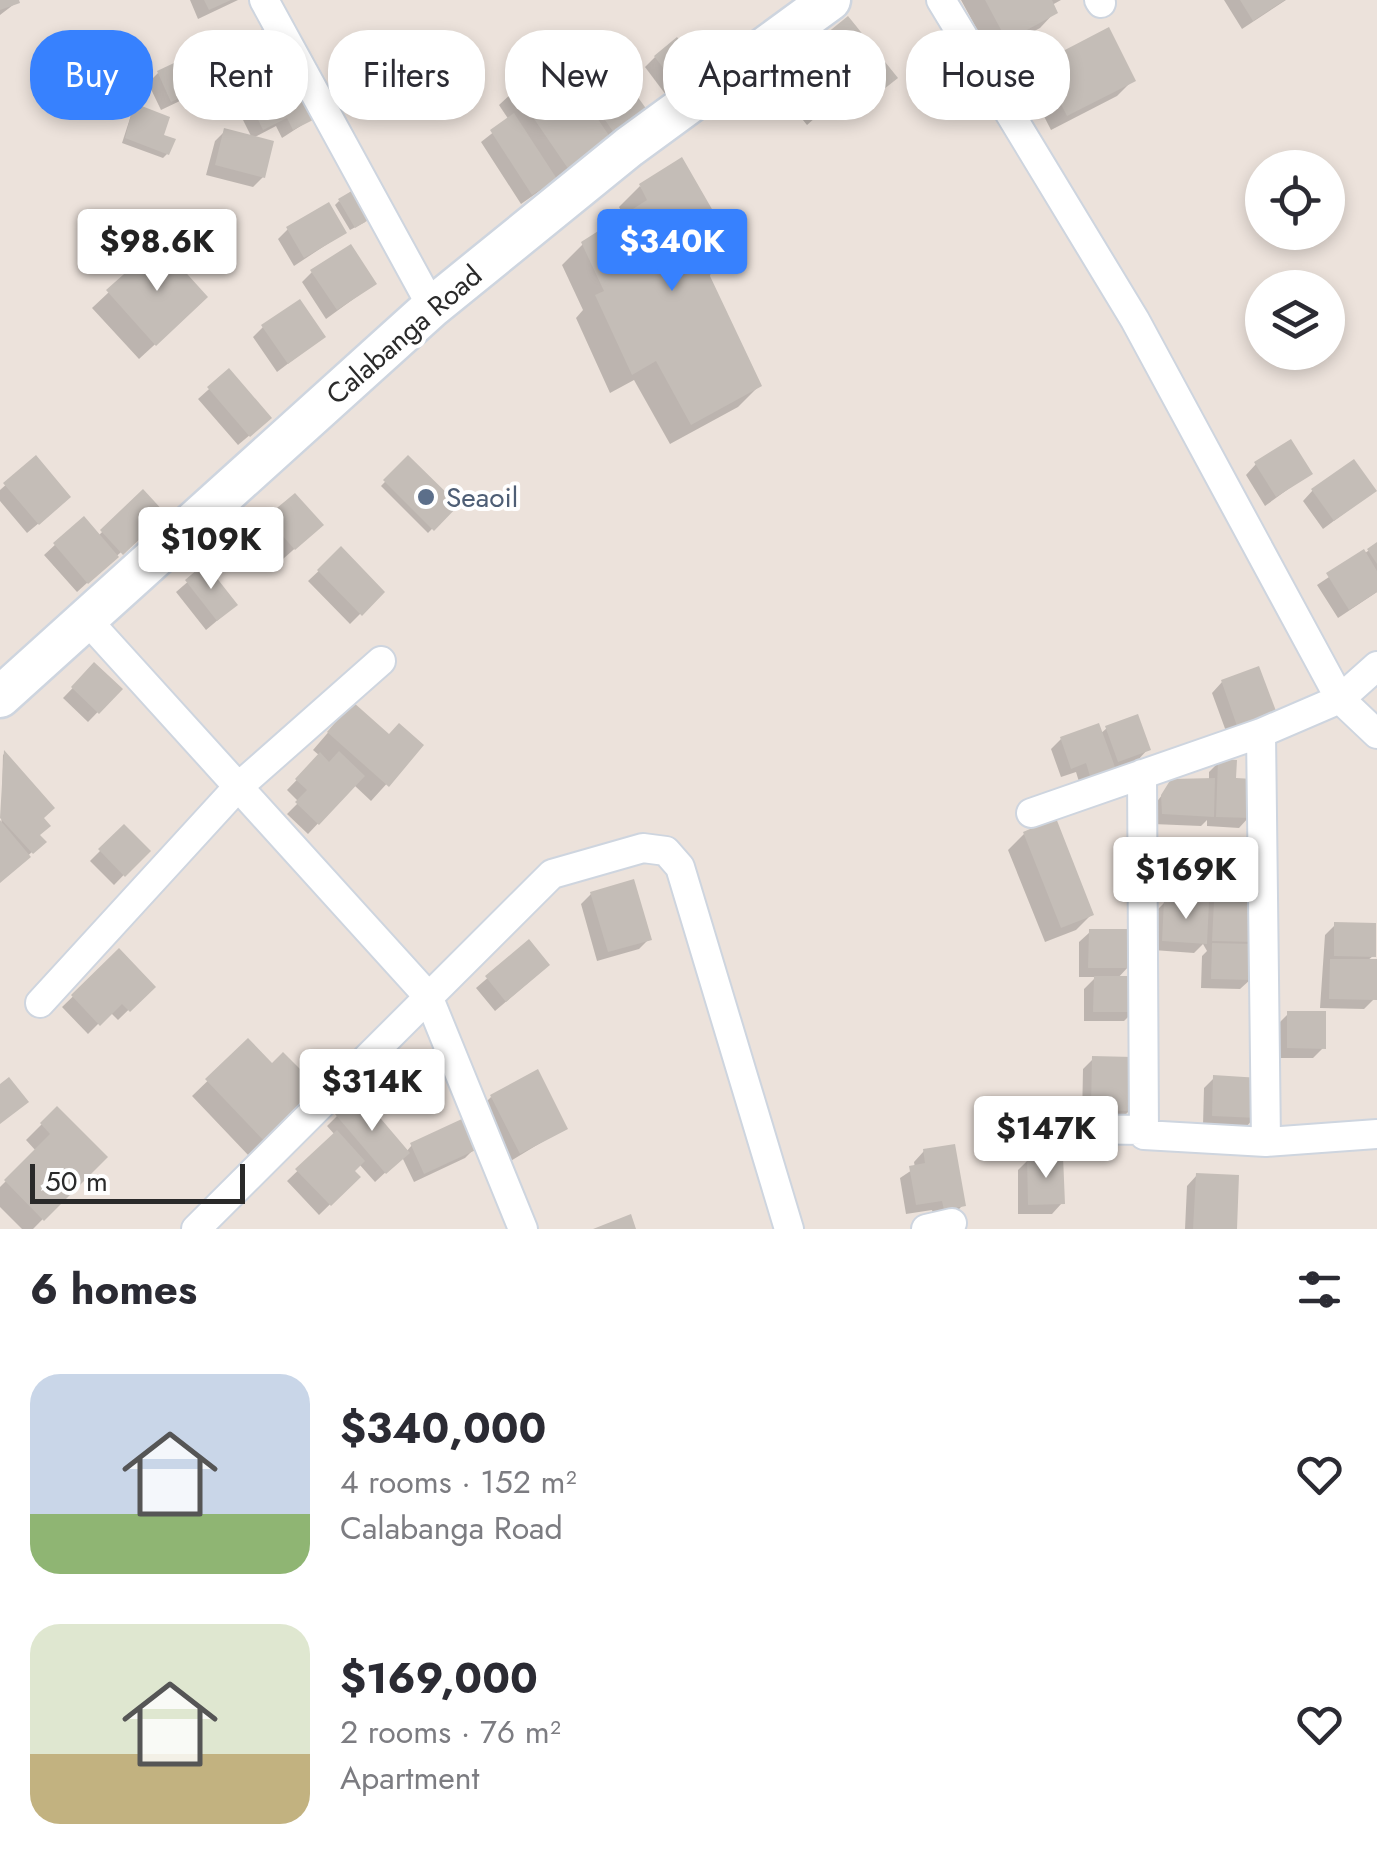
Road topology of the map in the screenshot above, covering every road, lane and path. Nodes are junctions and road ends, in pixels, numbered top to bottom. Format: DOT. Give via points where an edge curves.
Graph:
graph roads {
  1 [pos="264,0"];
  2 [pos="830,0"];
  3 [pos="941,0"];
  4 [pos="432,307"];
  5 [pos="87,620"];
  6 [pos="380,661"];
  7 [pos="1377,666"];
  8 [pos="0,697"];
  9 [pos="1340,698"];
  10 [pos="1261,733"];
  11 [pos="1377,734"];
  12 [pos="1142,774"];
  13 [pos="236,789"];
  14 [pos="1031,813"];
  15 [pos="428,996"];
  16 [pos="40,1003"];
  17 [pos="1002,1128"];
  18 [pos="1144,1130"];
  19 [pos="1377,1134"];
  20 [pos="1266,1142"];
  21 [pos="196,1229"];
  22 [pos="522,1229"];
  23 [pos="789,1229"];
  1 -- 4 [label="street"];
  2 -- 4 [label="main road, Calabanga Road" via="629,147"];
  3 -- 9 [label="street" via="1134,320"];
  4 -- 5 [label="main road, Calabanga Road"];
  5 -- 8 [label="main road, Calabanga Road"];
  5 -- 13 [label="street"];
  6 -- 13 [label="street"];
  7 -- 9 [label="street"];
  9 -- 10 [label="street"];
  9 -- 11 [label="street"];
  10 -- 12 [label="street"];
  10 -- 20 [label="street"];
  12 -- 14 [label="street"];
  12 -- 18 [label="street"];
  13 -- 15 [label="street"];
  13 -- 16 [label="street"];
  15 -- 21 [label="street"];
  15 -- 22 [label="street"];
  15 -- 23 [label="street" via="552,874 643,848 666,850 680,867"];
  17 -- 18 [label="street"];
  18 -- 20 [label="street"];
  19 -- 20 [label="street"];
}
